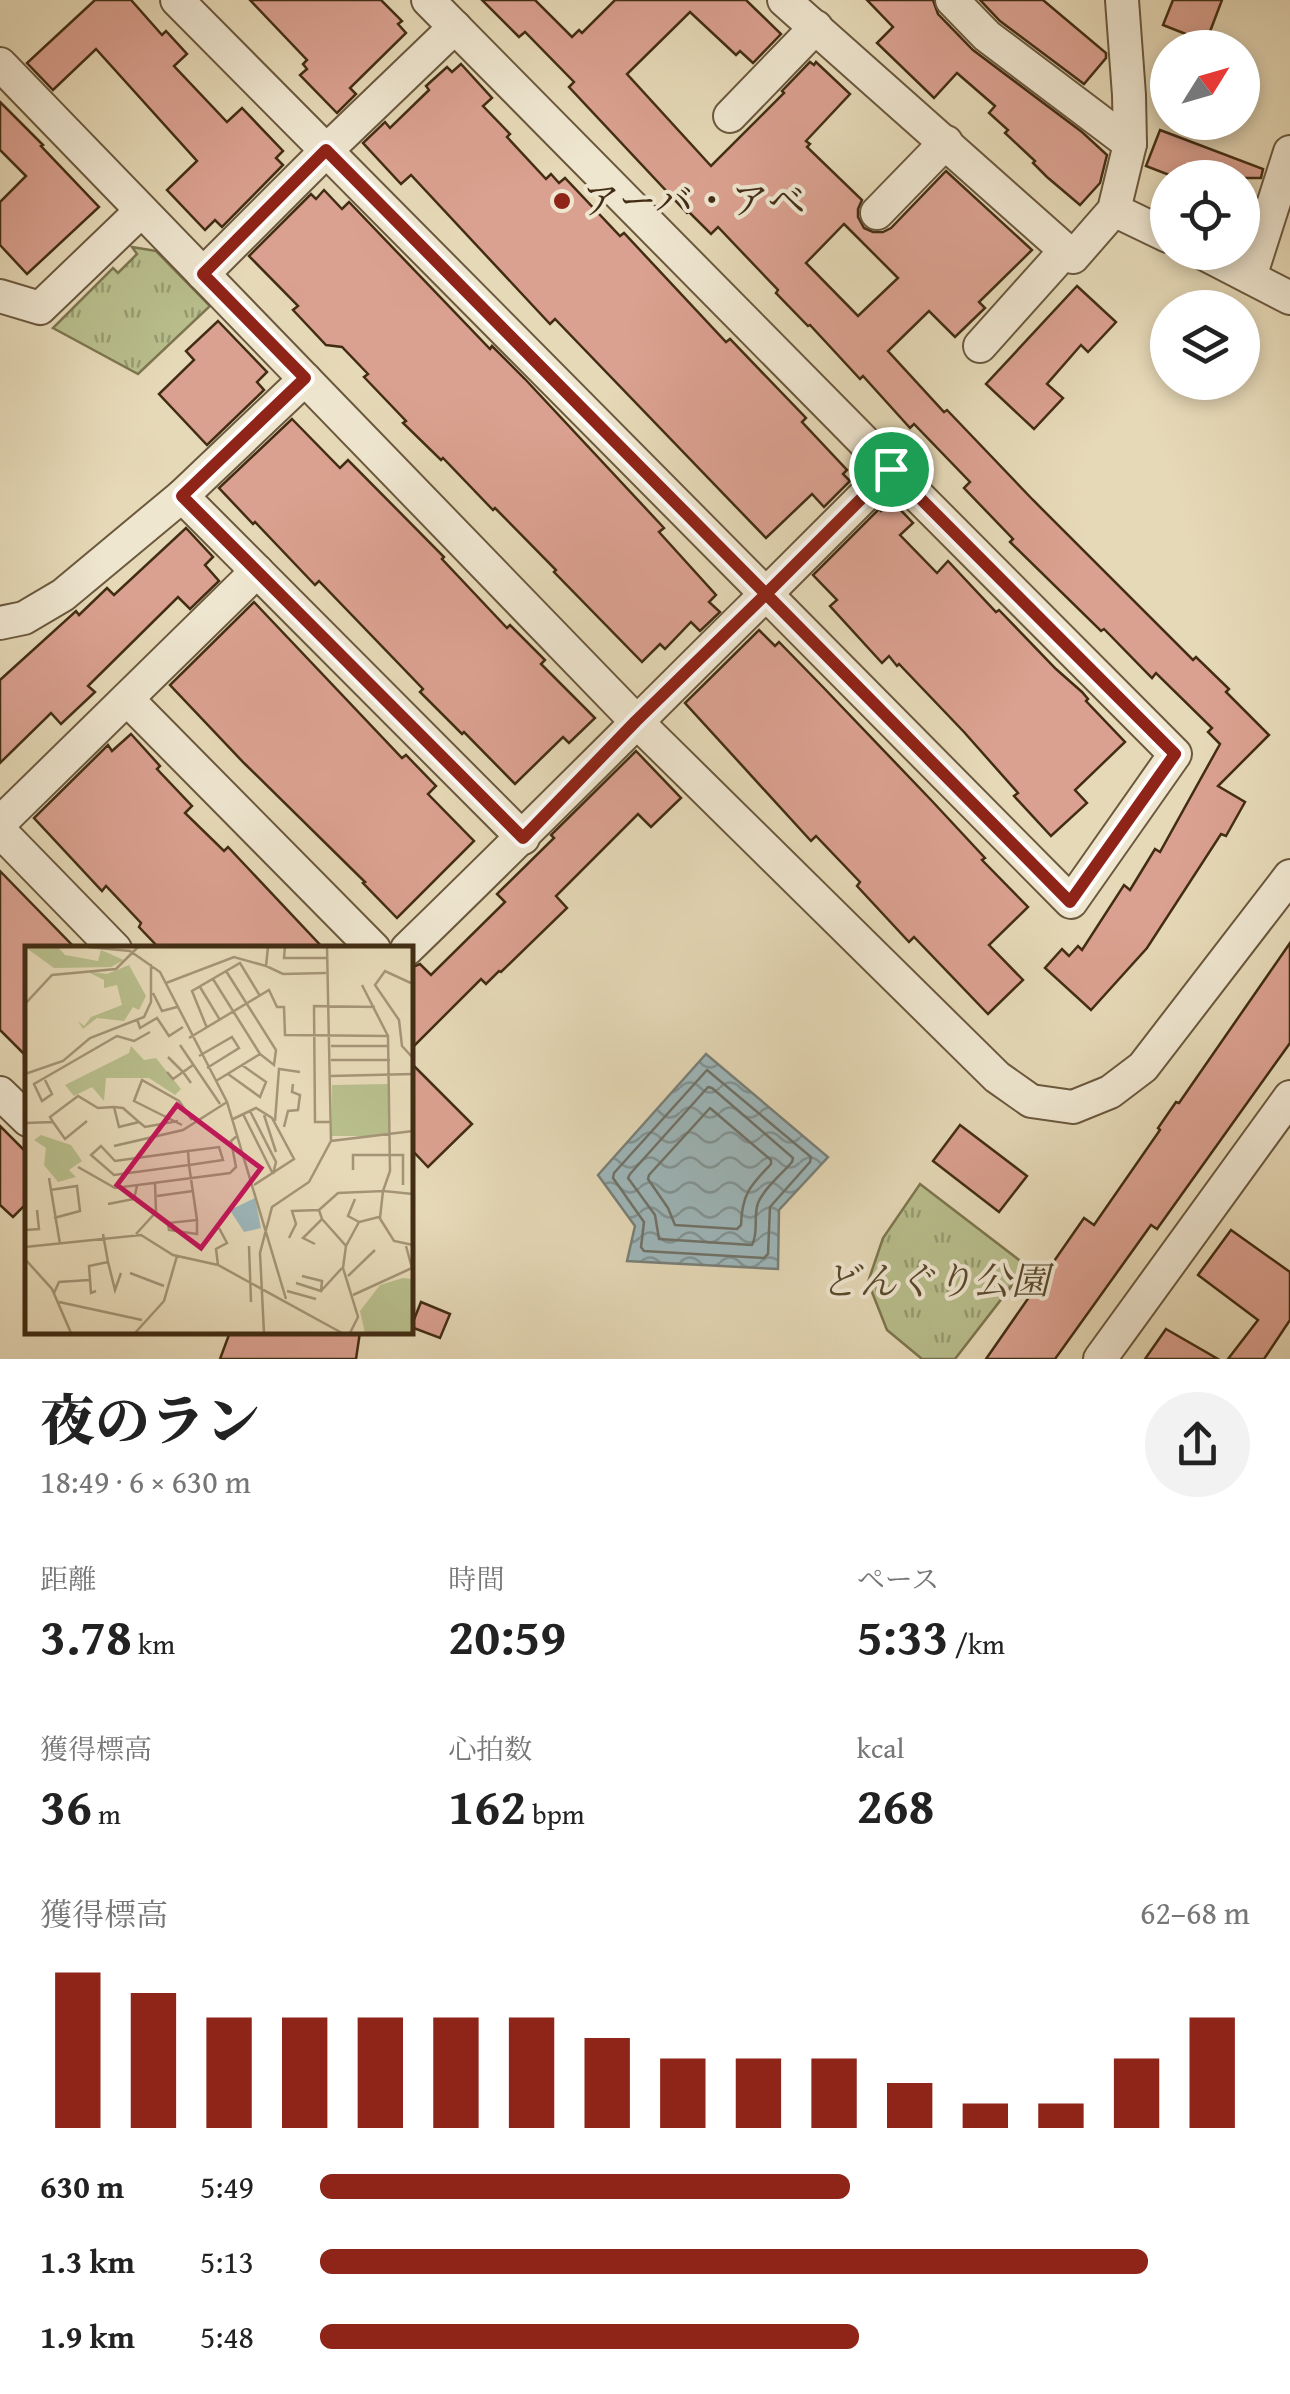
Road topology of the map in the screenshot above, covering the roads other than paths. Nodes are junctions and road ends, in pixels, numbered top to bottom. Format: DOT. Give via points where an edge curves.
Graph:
graph roads {
  1 [pos="177,0"];
  2 [pos="428,0"];
  3 [pos="784,0"];
  4 [pos="952,0"];
  5 [pos="1122,0"];
  6 [pos="816,26"];
  7 [pos="455,27"];
  8 [pos="0,64"];
  9 [pos="730,116"];
  10 [pos="946,142"];
  11 [pos="1130,144"];
  12 [pos="326,150"];
  13 [pos="1290,152"];
  14 [pos="1114,210"];
  15 [pos="141,211"];
  16 [pos="876,213"];
  17 [pos="1150,227"];
  18 [pos="1066,250"];
  19 [pos="1236,270"];
  20 [pos="203,274"];
  21 [pos="1250,277"];
  22 [pos="0,296"];
  23 [pos="1290,298"];
  24 [pos="980,346"];
  25 [pos="305,378"];
  26 [pos="891,469"];
  27 [pos="182,496"];
  28 [pos="256,571"];
  29 [pos="766,594"];
  30 [pos="0,623"];
  31 [pos="127,700"];
  32 [pos="636,721"];
  33 [pos="1,822"];
  34 [pos="523,838"];
  35 [pos="1290,876"];
  36 [pos="112,946"];
  37 [pos="371,946"];
  38 [pos="410,946"];
  39 [pos="0,1093"];
  40 [pos="1290,1097"];
  41 [pos="25,1117"];
  42 [pos="1100,1359"];
  1 -- 12 [label="street"];
  2 -- 7 [label="street"];
  3 -- 6 [label="street"];
  4 -- 11 [label="street" via="986,36"];
  5 -- 11 [label="street"];
  6 -- 9 [label="street"];
  6 -- 10 [label="street"];
  7 -- 12 [label="street"];
  7 -- 26 [label="street"];
  8 -- 15 [label="street"];
  10 -- 16 [label="street"];
  10 -- 18 [label="street"];
  11 -- 14 [label="street"];
  12 -- 20 [label="street"];
  12 -- 29 [label="street"];
  13 -- 21 [label="street"];
  14 -- 17 [label="street"];
  14 -- 18 [label="street" via="1073,257"];
  15 -- 20 [label="street"];
  15 -- 22 [label="street" via="40,308"];
  18 -- 24 [label="street"];
  19 -- 21 [label="street"];
  20 -- 25 [label="street"];
  21 -- 23 [label="street"];
  25 -- 27 [label="street"];
  25 -- 32 [label="street"];
  26 -- 29 [label="street"];
  26 -- 29 [label="street" via="1175,754 1070,902"];
  27 -- 28 [label="street"];
  27 -- 30 [label="street" via="63,595 24,618"];
  28 -- 31 [label="street"];
  28 -- 34 [label="street"];
  29 -- 32 [label="street"];
  31 -- 33 [label="street"];
  31 -- 37 [label="street"];
  32 -- 34 [label="street"];
  32 -- 35 [label="street" via="997,1076 1031,1101 1073,1107 1110,1092 1143,1067"];
  33 -- 36 [label="street"];
  34 -- 38 [label="street"];
  39 -- 41 [label="street"];
  40 -- 42 [label="street"];
}
